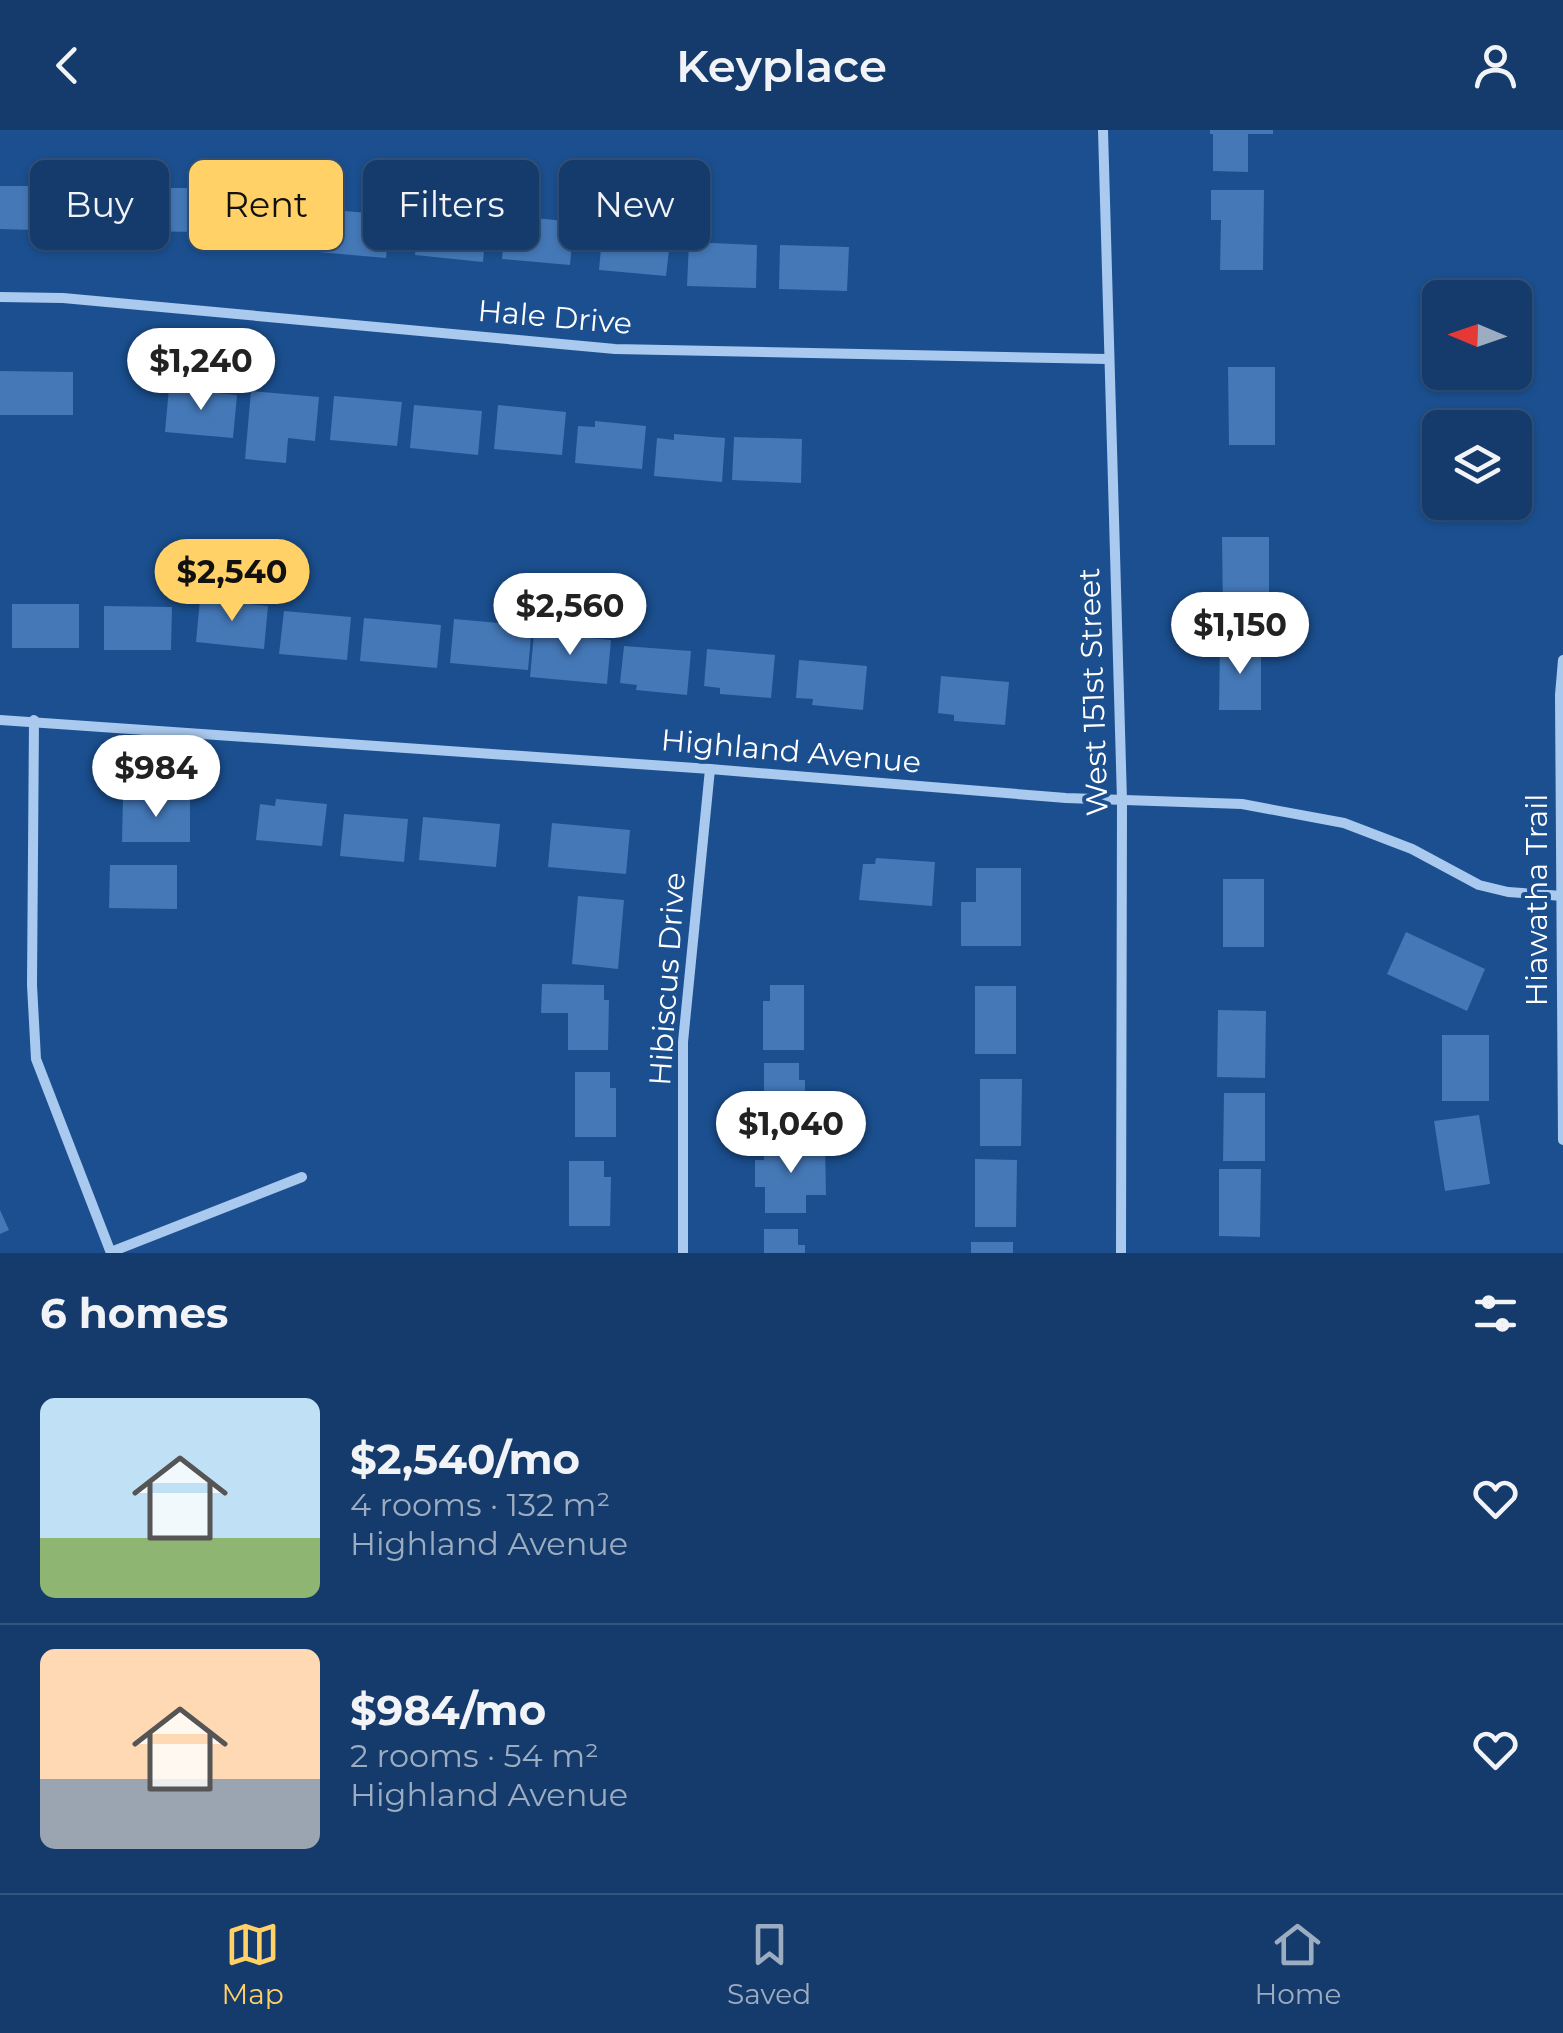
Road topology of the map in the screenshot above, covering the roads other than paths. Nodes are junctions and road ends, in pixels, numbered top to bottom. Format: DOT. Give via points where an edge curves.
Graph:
graph roads {
  1 [pos="1102,130"];
  2 [pos="0,297"];
  3 [pos="1107,358"];
  4 [pos="1563,660"];
  5 [pos="0,720"];
  6 [pos="34,720"];
  7 [pos="710,769"];
  8 [pos="1122,801"];
  9 [pos="1563,896"];
  10 [pos="1563,1140"];
  11 [pos="302,1178"];
  12 [pos="111,1252"];
  13 [pos="684,1253"];
  14 [pos="1122,1253"];
  1 -- 3 [label="street, West 151st Street"];
  2 -- 3 [label="street, Hale Drive" via="615,349"];
  3 -- 8 [label="street, West 151st Street"];
  4 -- 9 [label="street, Hiawatha Trail"];
  5 -- 6 [label="street, Highland Avenue"];
  6 -- 7 [label="street, Highland Avenue"];
  6 -- 12 [label="street" via="36,1058"];
  7 -- 8 [label="street, Highland Avenue"];
  7 -- 13 [label="street, Hibiscus Drive" via="684,1042"];
  8 -- 9 [label="street, Highland Avenue" via="1290,811 1412,849 1479,885"];
  8 -- 14 [label="street, West 151st Street"];
  9 -- 10 [label="street, Hiawatha Trail"];
  11 -- 12 [label="street"];
}
